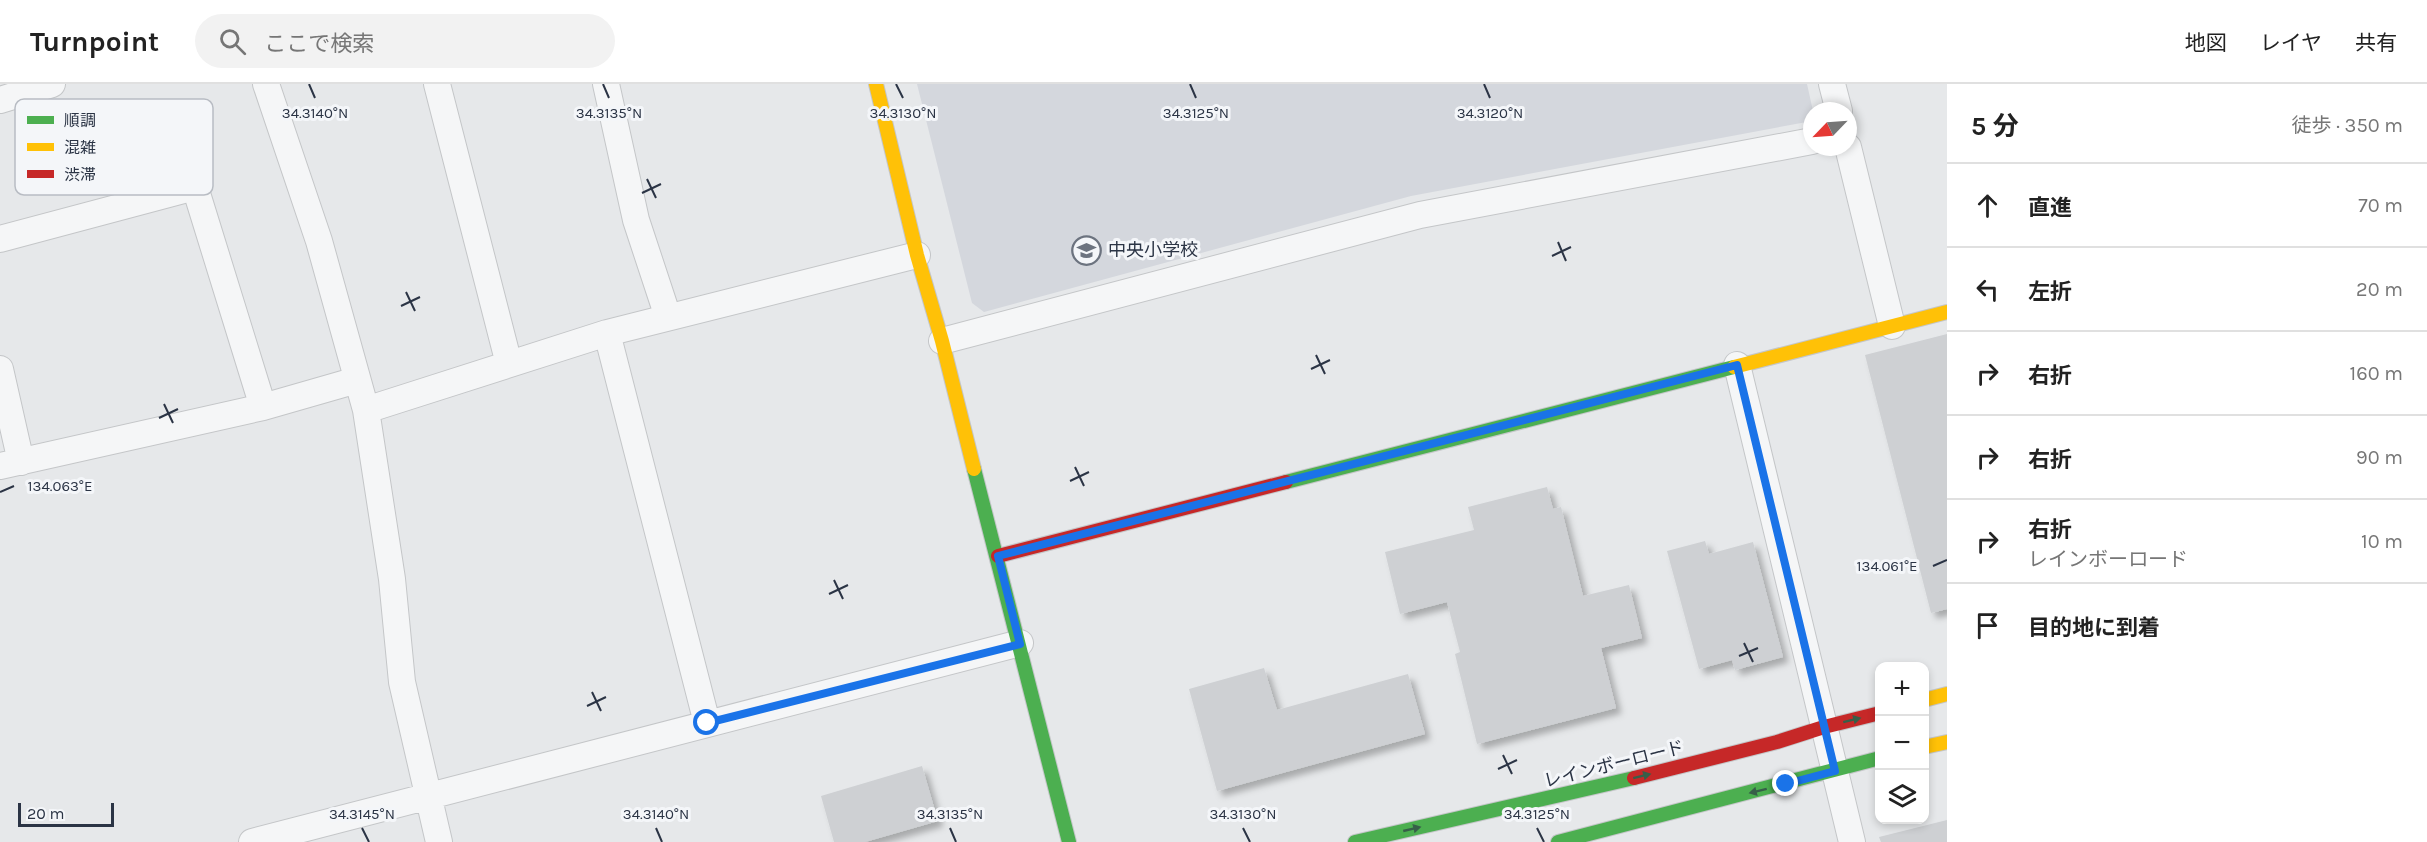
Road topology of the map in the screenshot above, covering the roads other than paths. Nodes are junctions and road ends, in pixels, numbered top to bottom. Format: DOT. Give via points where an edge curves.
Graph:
graph roads {
  1 [pos="52,84"];
  2 [pos="266,84"];
  3 [pos="437,84"];
  4 [pos="606,84"];
  5 [pos="876,84"];
  6 [pos="1832,84"];
  7 [pos="0,100"];
  8 [pos="1837,102"];
  9 [pos="1803,143"];
  10 [pos="1850,156"];
  11 [pos="165,195"];
  12 [pos="197,195"];
  13 [pos="0,239"];
  14 [pos="917,255"];
  15 [pos="1947,312"];
  16 [pos="668,317"];
  17 [pos="1892,326"];
  18 [pos="607,333"];
  19 [pos="942,341"];
  20 [pos="508,364"];
  21 [pos="1737,365"];
  22 [pos="0,369"];
  23 [pos="357,380"];
  24 [pos="263,407"];
  25 [pos="366,410"];
  26 [pos="10,464"];
  27 [pos="998,556"];
  28 [pos="1020,644"];
  29 [pos="1947,694"];
  30 [pos="1929,699"];
  31 [pos="1875,714"];
  32 [pos="707,723"];
  33 [pos="1824,727"];
  34 [pos="1947,742"];
  35 [pos="1929,746"];
  36 [pos="1875,759"];
  37 [pos="1835,771"];
  38 [pos="429,797"];
  39 [pos="252,842"];
  40 [pos="438,842"];
  41 [pos="1069,842"];
  42 [pos="1355,842"];
  43 [pos="1558,842"];
  44 [pos="1852,842"];
  1 -- 7 [label="street"];
  2 -- 23 [label="street" via="319,241"];
  3 -- 20 [label="street"];
  4 -- 16 [label="street" via="636,220"];
  5 -- 14 [label="street"];
  6 -- 8 [label="street"];
  9 -- 19 [label="street" via="1420,215"];
  10 -- 17 [label="street"];
  11 -- 13 [label="street"];
  12 -- 24 [label="street"];
  14 -- 16 [label="street"];
  14 -- 19 [label="street"];
  15 -- 17 [label="street"];
  16 -- 18 [label="street"];
  17 -- 21 [label="street"];
  18 -- 20 [label="street"];
  18 -- 32 [label="street"];
  19 -- 27 [label="street"];
  20 -- 25 [label="street"];
  21 -- 27 [label="street"];
  21 -- 33 [label="street"];
  22 -- 26 [label="street"];
  23 -- 24 [label="street"];
  23 -- 25 [label="street"];
  24 -- 26 [label="street"];
  25 -- 38 [label="street" via="392,579 402,682"];
  27 -- 28 [label="street"];
  28 -- 32 [label="street"];
  28 -- 41 [label="street"];
  29 -- 30 [label="street"];
  33 -- 31 [label="street, レインボーロード, one-way"];
  32 -- 38 [label="street"];
  33 -- 37 [label="street"];
  42 -- 33 [label="street, レインボーロード, one-way" via="1585,790"];
  34 -- 35 [label="street"];
  36 -- 37 [label="street"];
  37 -- 43 [label="street, one-way"];
  37 -- 44 [label="street"];
  38 -- 39 [label="street"];
  38 -- 40 [label="street"];
}
